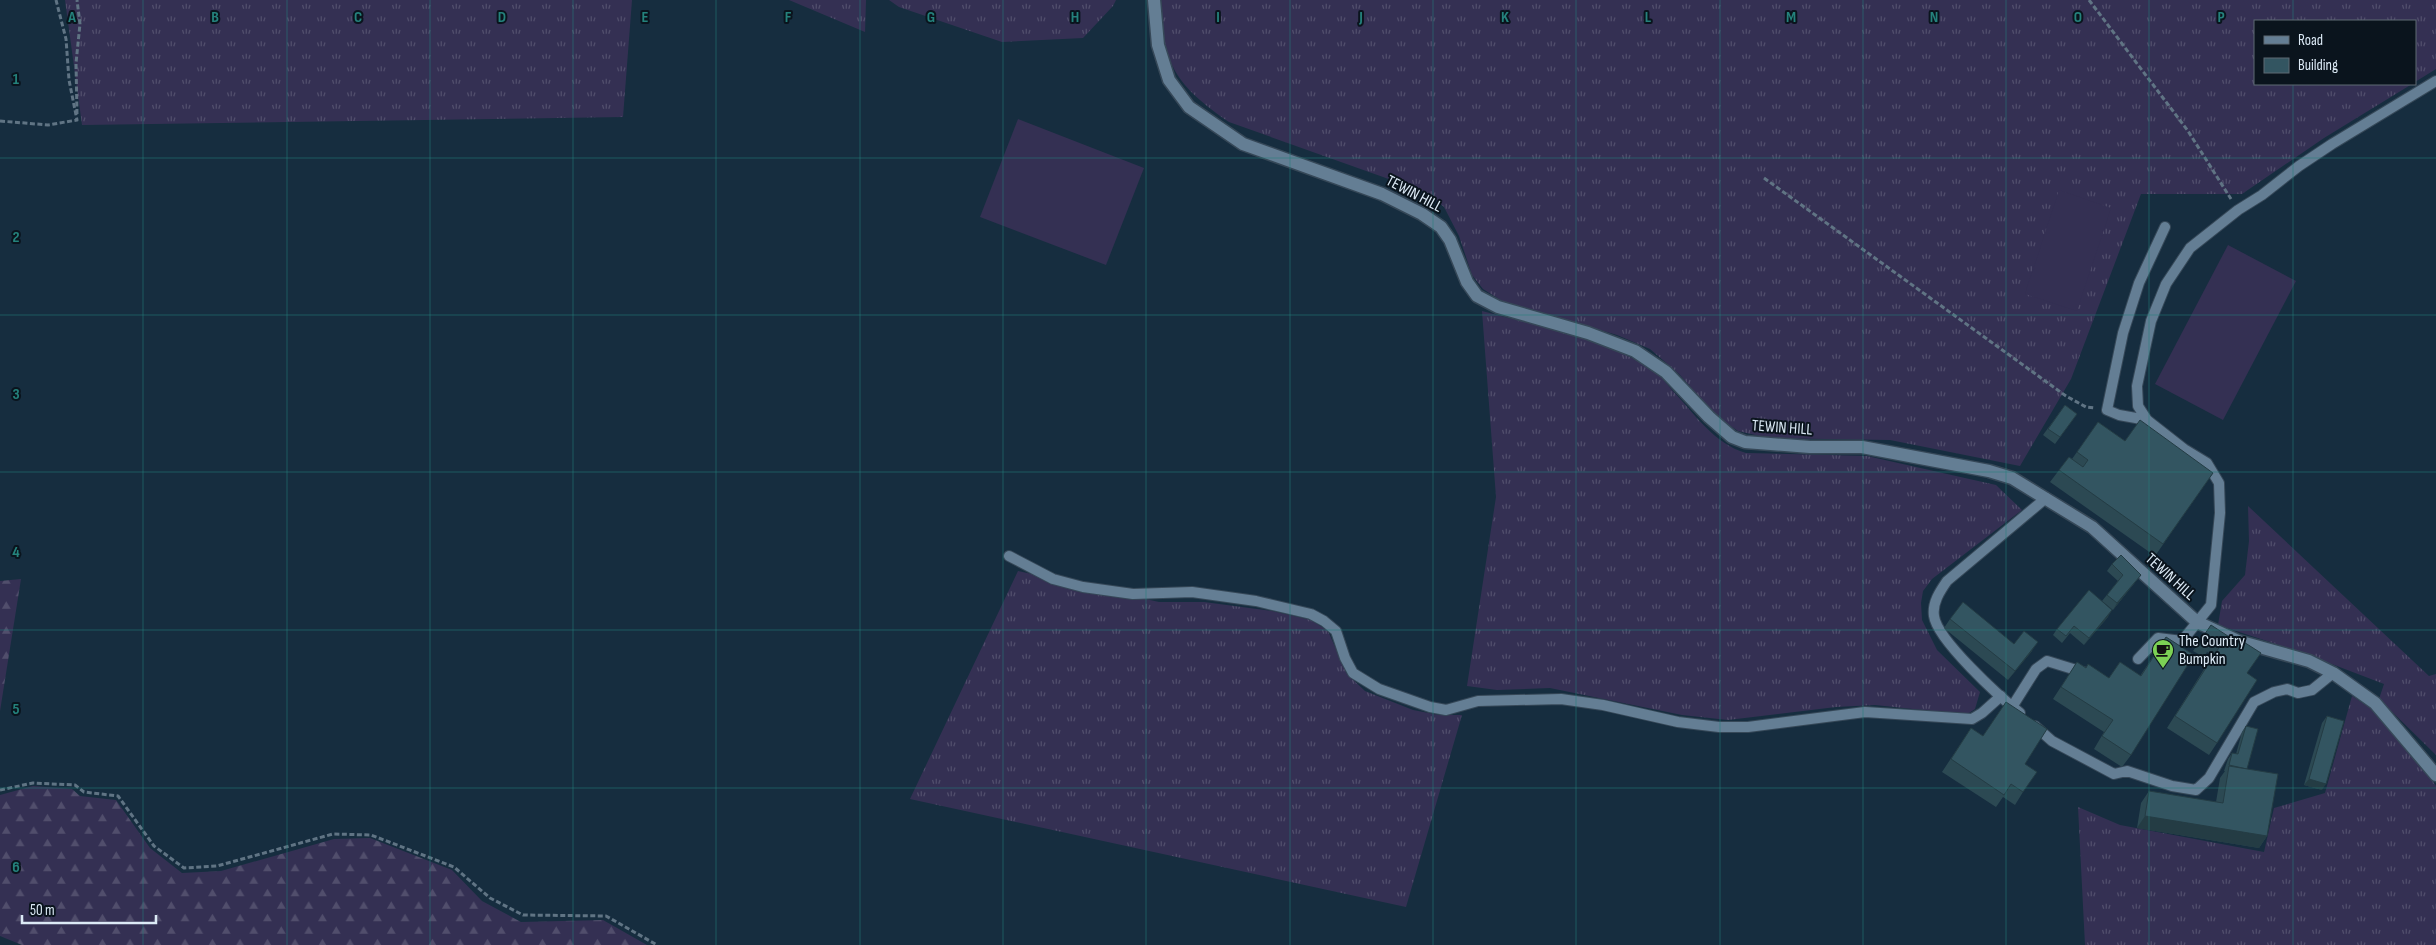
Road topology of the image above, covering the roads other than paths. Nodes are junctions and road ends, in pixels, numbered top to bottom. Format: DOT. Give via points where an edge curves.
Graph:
graph roads {
  1 [pos="1154,0"];
  2 [pos="2436,80"];
  3 [pos="2165,226"];
  4 [pos="2148,420"];
  5 [pos="2046,498"];
  6 [pos="1009,556"];
  7 [pos="2197,622"];
  8 [pos="2138,659"];
  9 [pos="2333,673"];
  10 [pos="2096,676"];
  11 [pos="2001,696"];
  12 [pos="2012,707"];
  13 [pos="2436,775"];
  1 -- 5 [label="street, TEWIN HILL" via="1158,45 1168,80 1189,107 1243,144 1382,194 1422,214 1441,227 1450,240 1467,282 1477,296 1498,307 1635,350 1666,372 1732,437 1745,442 1862,447 1989,471 2012,478"];
  2 -- 4 [label="lane" via="2316,155 2190,248 2166,284 2151,321 2137,386 2138,406"];
  3 -- 4 [label="lane" via="2139,283 2123,333 2107,410"];
  4 -- 7 [label="lane" via="2207,463 2219,483 2220,513 2210,605"];
  5 -- 7 [label="street, TEWIN HILL" via="2092,527"];
  5 -- 11 [label="lane" via="1947,581 1935,603 1936,624 1947,642"];
  6 -- 11 [label="lane" via="1053,579 1083,587 1133,594 1192,592 1256,601 1311,614 1336,631 1353,673 1380,689 1446,710 1478,701 1561,700 1603,705 1678,722 1748,727 1865,712 1972,718"];
  7 -- 8 [label="lane" via="2182,641 2158,638"];
  7 -- 9 [label="street, TEWIN HILL" via="2238,641 2309,662"];
  9 -- 12 [label="lane" via="2312,690 2298,693 2287,689 2254,702 2209,778 2196,790 2172,786 2127,771 2114,774 2052,741"];
  9 -- 13 [label="street, TEWIN HILL" via="2375,703"];
  10 -- 12 [label="lane" via="2047,661 2036,669"];
  11 -- 12 [label="lane"];
}
